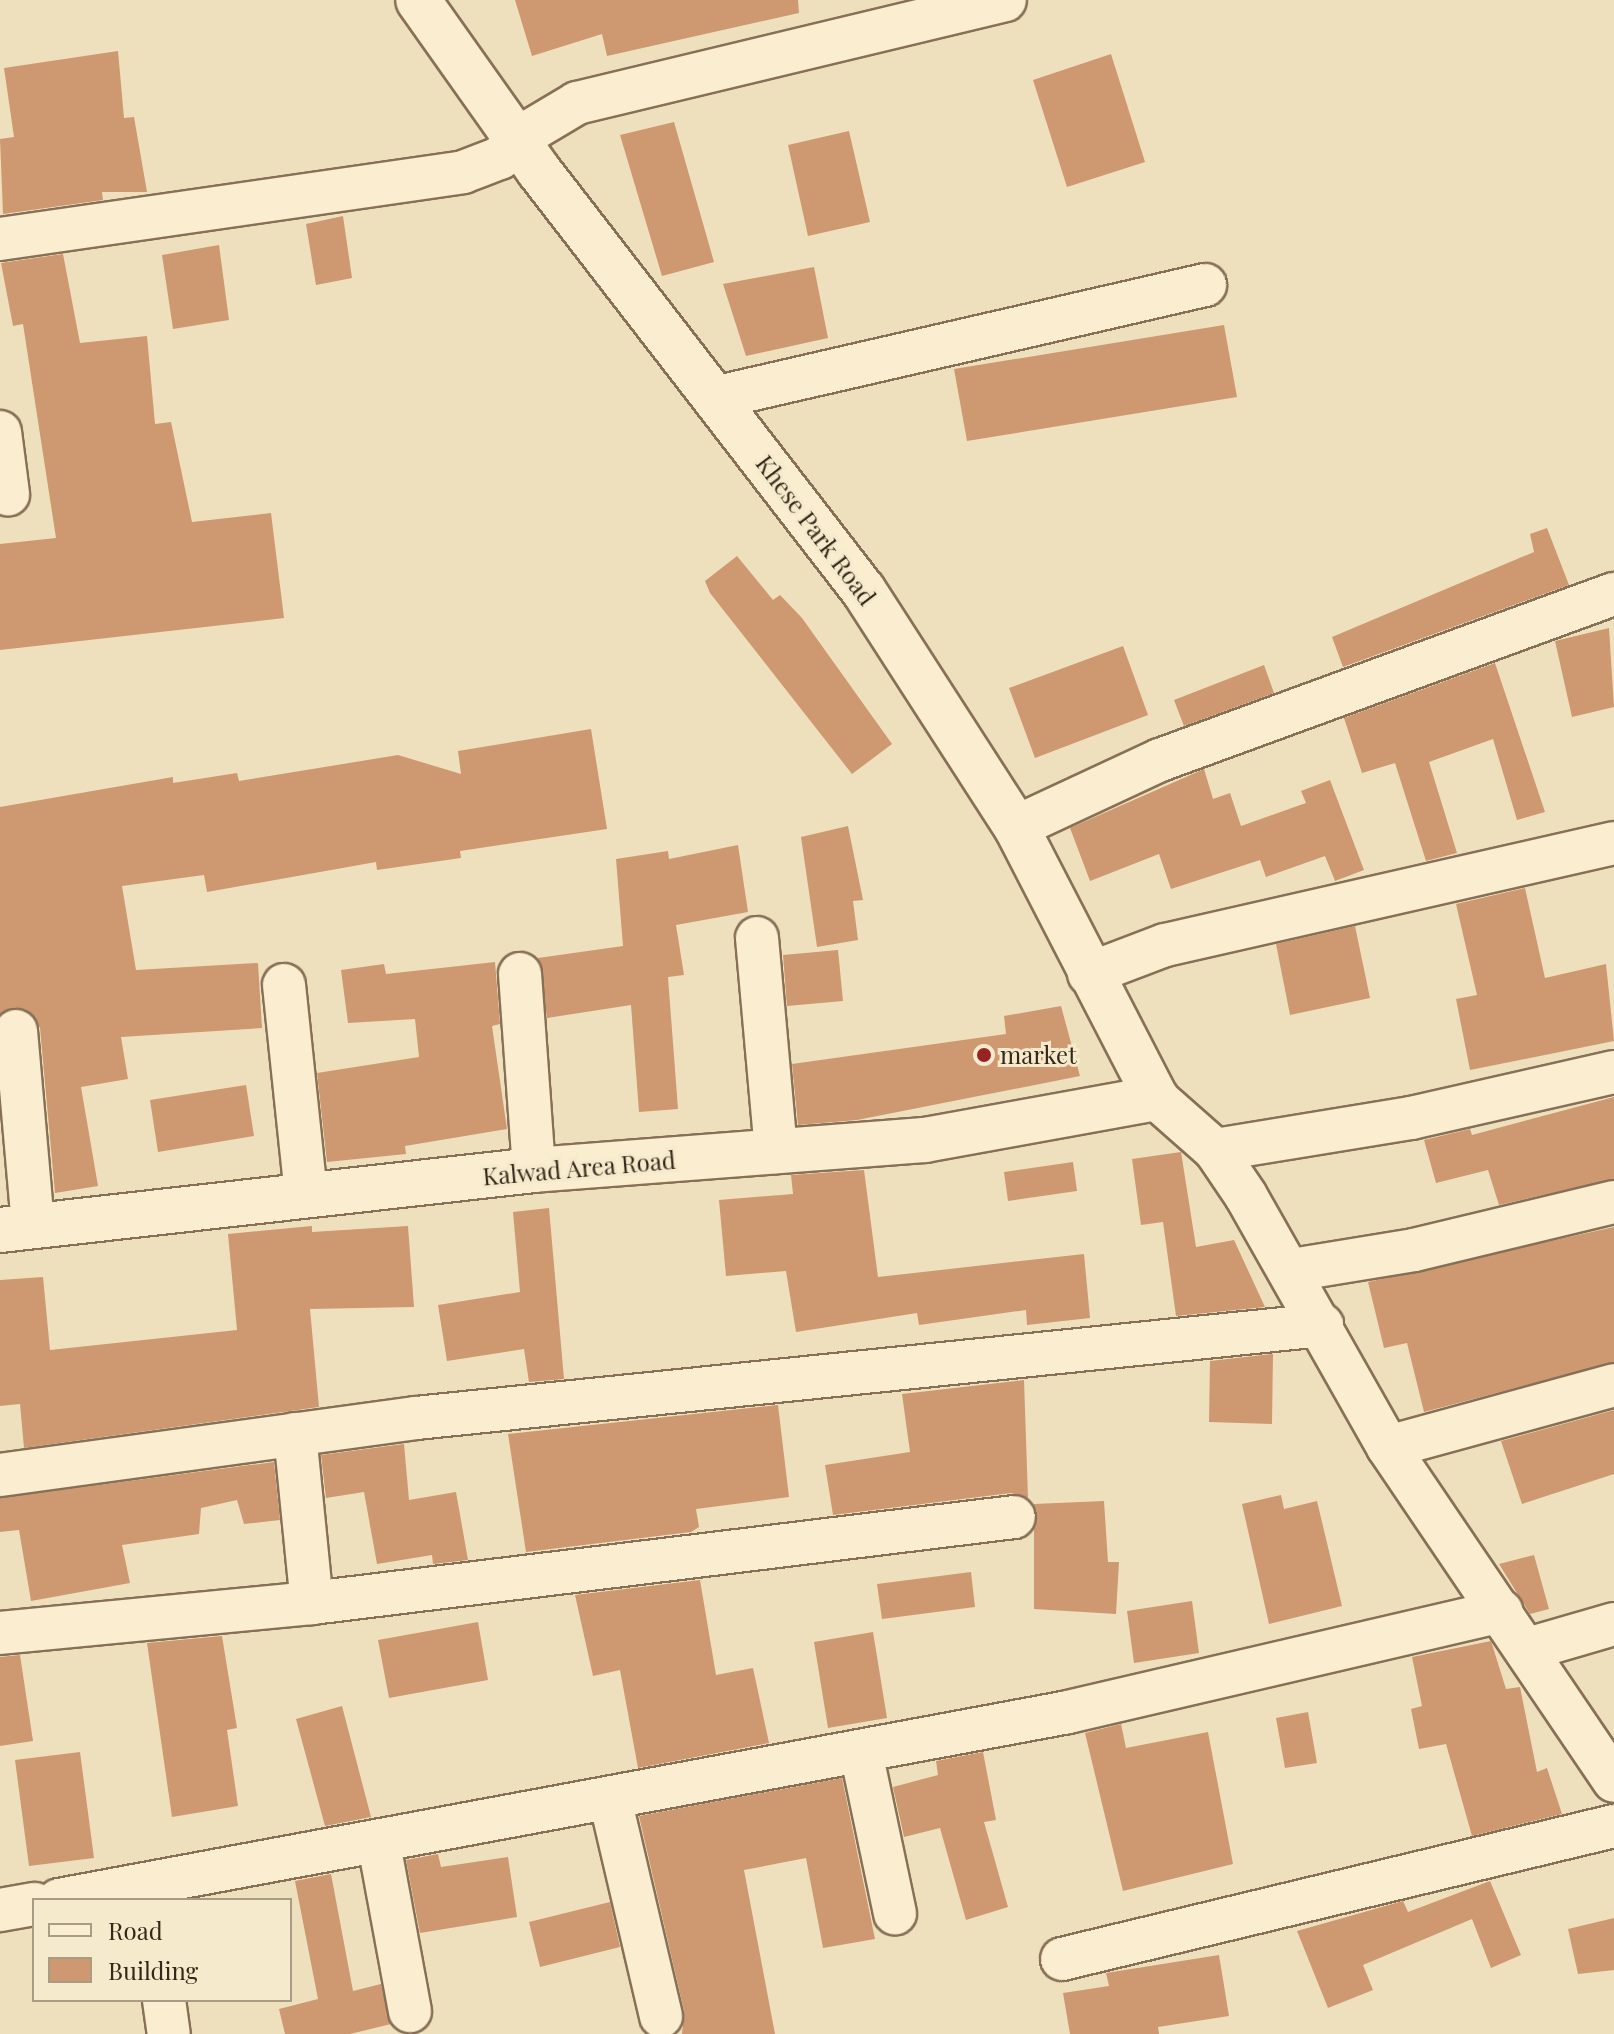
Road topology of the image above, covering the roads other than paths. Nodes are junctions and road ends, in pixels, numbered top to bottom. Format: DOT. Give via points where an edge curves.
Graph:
graph roads {
  1 [pos="418,0"];
  2 [pos="1005,0"];
  3 [pos="933,8"];
  4 [pos="520,137"];
  5 [pos="0,239"];
  6 [pos="1205,285"];
  7 [pos="714,398"];
  8 [pos="0,432"];
  9 [pos="8,494"];
  10 [pos="1614,594"];
  11 [pos="1016,827"];
  12 [pos="1614,843"];
  13 [pos="757,938"];
  14 [pos="520,974"];
  15 [pos="1089,974"];
  16 [pos="284,985"];
  17 [pos="16,1031"];
  18 [pos="1614,1072"];
  19 [pos="1156,1098"];
  20 [pos="1215,1150"];
  21 [pos="776,1152"];
  22 [pos="534,1170"];
  23 [pos="306,1196"];
  24 [pos="1614,1202"];
  25 [pos="16,1228"];
  26 [pos="1292,1270"];
  27 [pos="1322,1325"];
  28 [pos="1614,1385"];
  29 [pos="295,1434"];
  30 [pos="1388,1447"];
  31 [pos="0,1475"];
  32 [pos="1014,1517"];
  33 [pos="312,1603"];
  34 [pos="1501,1611"];
  35 [pos="1614,1624"];
  36 [pos="0,1633"];
  37 [pos="1528,1649"];
  38 [pos="861,1752"];
  39 [pos="1614,1781"];
  40 [pos="611,1803"];
  41 [pos="1614,1826"];
  42 [pos="379,1844"];
  43 [pos="149,1892"];
  44 [pos="82,1898"];
  45 [pos="32,1904"];
  46 [pos="0,1910"];
  47 [pos="895,1913"];
  48 [pos="1062,1959"];
  49 [pos="164,2002"];
  50 [pos="410,2011"];
  51 [pos="661,2016"];
  52 [pos="169,2034"];
  1 -- 4 [label="street, Khese Park Road"];
  2 -- 3 [label="street"];
  3 -- 4 [label="street" via="577,103"];
  4 -- 5 [label="street" via="500,158 463,172"];
  4 -- 7 [label="street, Khese Park Road" via="539,171"];
  6 -- 7 [label="street"];
  7 -- 11 [label="street, Khese Park Road" via="863,590"];
  8 -- 9 [label="street"];
  10 -- 11 [label="street" via="1160,760"];
  11 -- 15 [label="street, Khese Park Road"];
  12 -- 15 [label="street" via="1165,945"];
  13 -- 21 [label="street"];
  14 -- 22 [label="street"];
  15 -- 19 [label="street, Khese Park Road"];
  16 -- 23 [label="street"];
  17 -- 25 [label="street"];
  18 -- 20 [label="street" via="1411,1118"];
  19 -- 20 [label="street"];
  19 -- 21 [label="street, Kalwad Area Road" via="925,1140"];
  20 -- 26 [label="street"];
  21 -- 22 [label="street, Kalwad Area Road"];
  22 -- 23 [label="street, Kalwad Area Road"];
  23 -- 25 [label="street, Kalwad Area Road"];
  24 -- 26 [label="street" via="1414,1250"];
  26 -- 27 [label="street"];
  27 -- 29 [label="street"];
  27 -- 30 [label="street"];
  28 -- 30 [label="street"];
  29 -- 31 [label="street"];
  29 -- 33 [label="street"];
  30 -- 34 [label="street"];
  32 -- 33 [label="street"];
  33 -- 36 [label="street"];
  34 -- 37 [label="street"];
  34 -- 38 [label="street" via="1068,1712"];
  35 -- 37 [label="street"];
  37 -- 39 [label="street"];
  38 -- 40 [label="street"];
  38 -- 47 [label="street"];
  40 -- 42 [label="street"];
  40 -- 51 [label="street"];
  41 -- 48 [label="street"];
  42 -- 43 [label="street"];
  42 -- 50 [label="street"];
  43 -- 44 [label="street"];
  45 -- 46 [label="street"];
  49 -- 52 [label="street"];
}
